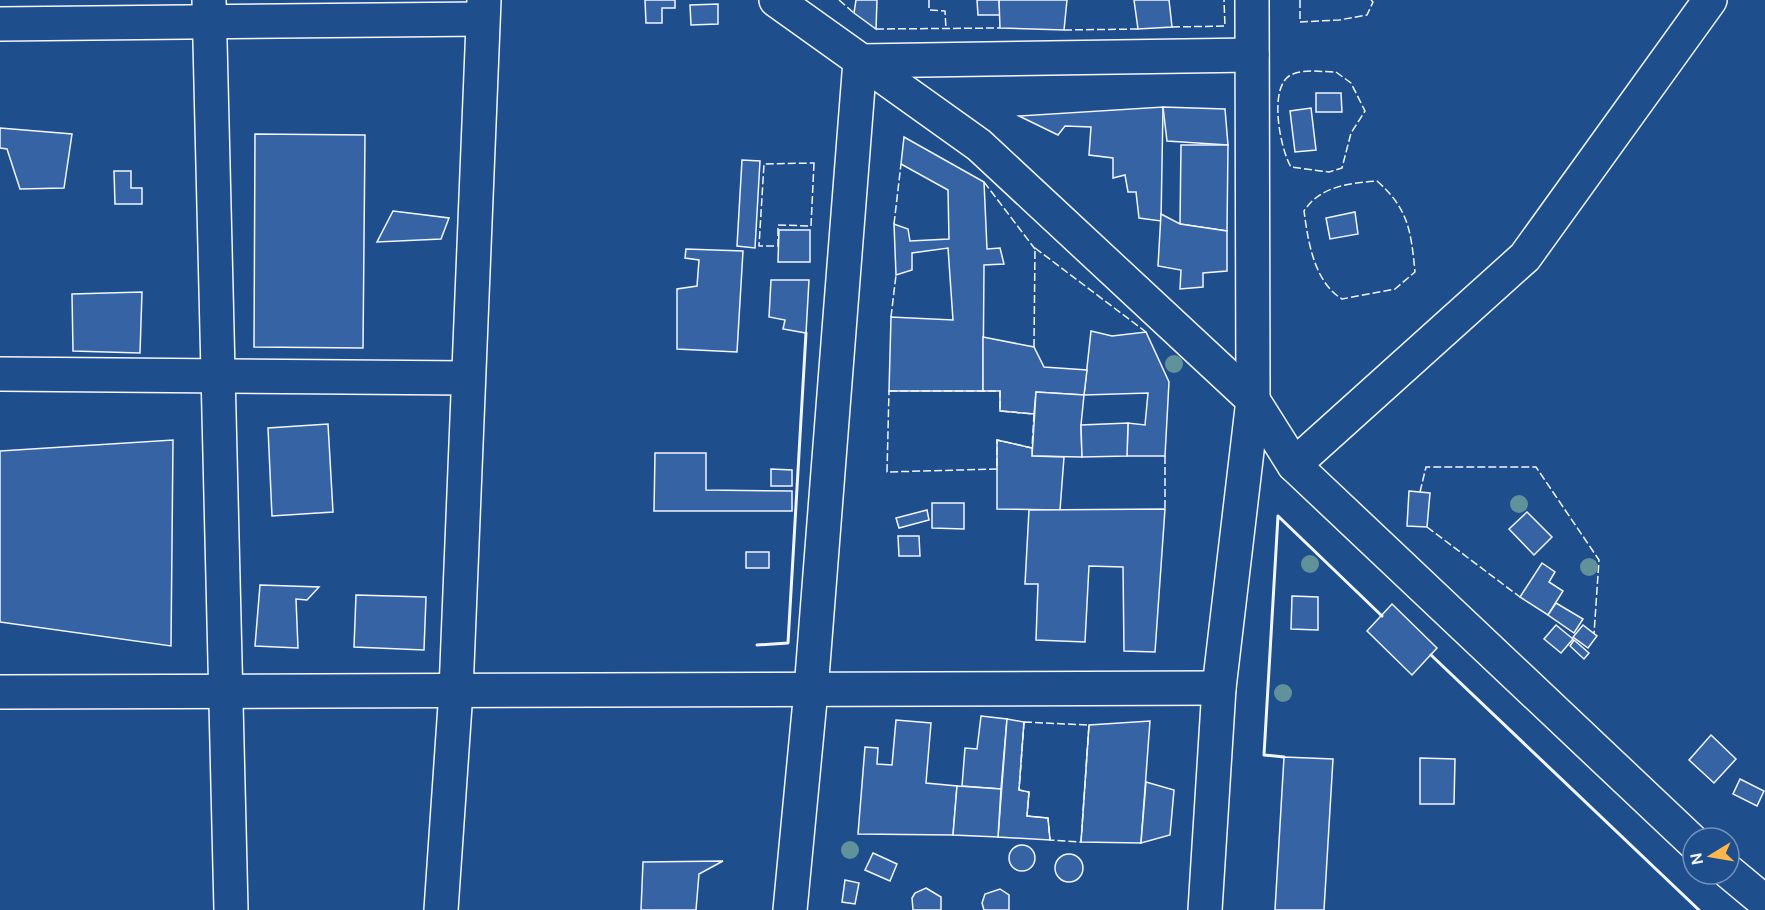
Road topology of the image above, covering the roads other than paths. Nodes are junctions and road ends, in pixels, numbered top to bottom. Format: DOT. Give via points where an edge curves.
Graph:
graph roads {
  1 [pos="776,0"];
  2 [pos="1252,0"];
  3 [pos="1710,0"];
  4 [pos="483,9"];
  5 [pos="209,11"];
  6 [pos="0,24"];
  7 [pos="1252,56"];
  8 [pos="860,61"];
  9 [pos="0,374"];
  10 [pos="217,376"];
  11 [pos="468,378"];
  12 [pos="1253,400"];
  13 [pos="1294,465"];
  14 [pos="1219,688"];
  15 [pos="811,690"];
  16 [pos="456,691"];
  17 [pos="0,692"];
  18 [pos="227,692"];
  19 [pos="1681,831"];
  20 [pos="1741,882"];
  21 [pos="1765,902"];
  22 [pos="231,910"];
  23 [pos="441,910"];
  24 [pos="790,910"];
  25 [pos="1205,910"];
  1 -- 8 [label="street"];
  2 -- 7 [label="street"];
  3 -- 13 [label="street" via="1525,257"];
  4 -- 5 [label="street"];
  4 -- 11 [label="street"];
  5 -- 6 [label="street"];
  5 -- 10 [label="street"];
  7 -- 8 [label="street"];
  7 -- 12 [label="street"];
  8 -- 12 [label="street" via="979,145"];
  8 -- 15 [label="street"];
  9 -- 10 [label="street"];
  10 -- 11 [label="street"];
  10 -- 18 [label="street"];
  11 -- 16 [label="street"];
  12 -- 13 [label="street"];
  12 -- 14 [label="street"];
  13 -- 19 [label="street"];
  14 -- 15 [label="street"];
  14 -- 25 [label="street"];
  15 -- 16 [label="street"];
  15 -- 24 [label="street"];
  16 -- 18 [label="street"];
  16 -- 23 [label="street"];
  17 -- 18 [label="street"];
  18 -- 22 [label="street"];
  20 -- 21 [label="street"];
}
